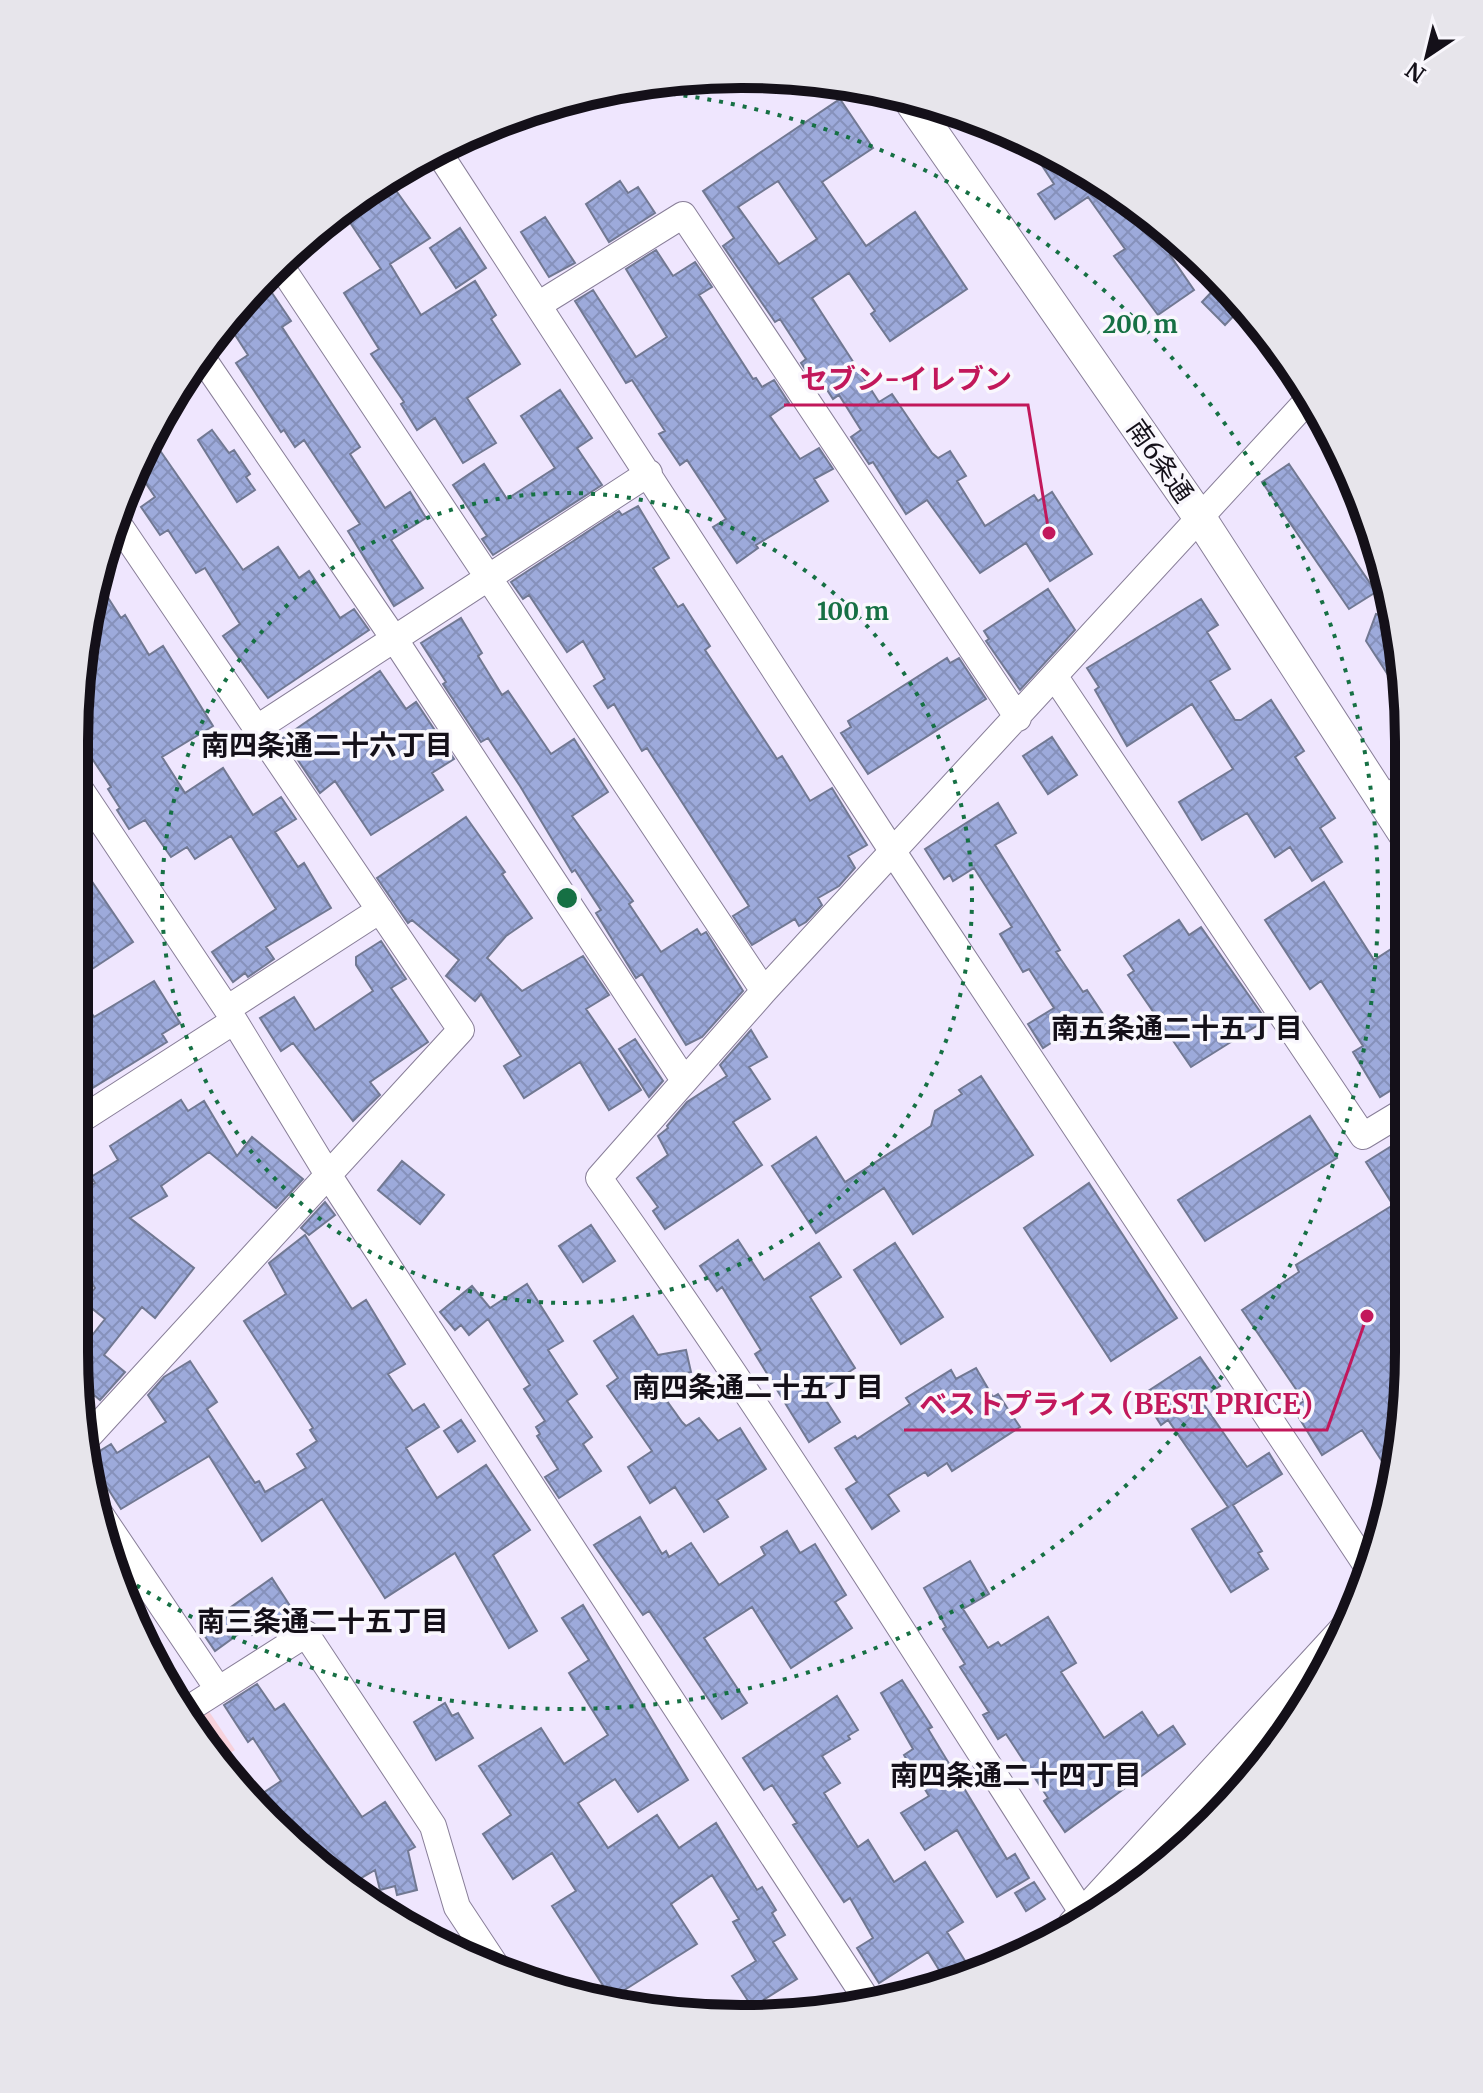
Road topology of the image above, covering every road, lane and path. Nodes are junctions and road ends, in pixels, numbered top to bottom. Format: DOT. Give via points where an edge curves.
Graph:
graph roads {
  1 [pos="918,112"];
  2 [pos="443,160"];
  3 [pos="285,273"];
  4 [pos="538,305"];
  5 [pos="207,365"];
  6 [pos="1302,407"];
  7 [pos="649,473"];
  8 [pos="1200,518"];
  9 [pos="123,531"];
  10 [pos="488,576"];
  11 [pos="393,637"];
  12 [pos="1055,677"];
  13 [pos="1018,718"];
  14 [pos="256,729"];
  15 [pos="1393,793"];
  16 [pos="88,801"];
  17 [pos="893,852"];
  18 [pos="380,910"];
  19 [pos="764,991"];
  20 [pos="230,1015"];
  21 [pos="684,1080"];
  22 [pos="88,1110"];
  23 [pos="1395,1117"];
  24 [pos="327,1173"];
  25 [pos="93,1431"];
  26 [pos="115,1536"];
  27 [pos="1361,1558"];
  28 [pos="1317,1661"];
  29 [pos="218,1689"];
  30 [pos="193,1706"];
  31 [pos="1098,1899"];
  32 [pos="1075,1913"];
  33 [pos="488,1954"];
  34 [pos="863,1993"];
  1 -- 8 [label="street, 南6条通"];
  2 -- 4 [label="street"];
  3 -- 10 [label="street"];
  4 -- 7 [label="street"];
  4 -- 13 [label="street" via="683,215"];
  5 -- 11 [label="street"];
  6 -- 8 [label="street"];
  7 -- 10 [label="street"];
  7 -- 17 [label="street"];
  8 -- 12 [label="street"];
  8 -- 15 [label="street, 南6条通"];
  9 -- 14 [label="street"];
  10 -- 11 [label="street"];
  10 -- 19 [label="street"];
  11 -- 14 [label="street"];
  11 -- 21 [label="street"];
  12 -- 13 [label="street"];
  12 -- 23 [label="street" via="1363,1136"];
  13 -- 17 [label="street"];
  14 -- 18 [label="street"];
  16 -- 20 [label="street"];
  17 -- 19 [label="street"];
  17 -- 27 [label="street"];
  18 -- 20 [label="street"];
  18 -- 24 [label="street" via="461,1030"];
  19 -- 21 [label="street"];
  20 -- 22 [label="street"];
  20 -- 24 [label="street"];
  21 -- 32 [label="street" via="599,1178 855,1558"];
  24 -- 25 [label="street"];
  24 -- 34 [label="street"];
  26 -- 29 [label="street"];
  28 -- 31 [label="street"];
  29 -- 30 [label="street"];
  29 -- 33 [label="street" via="306,1634 433,1826 457,1907"];
}
